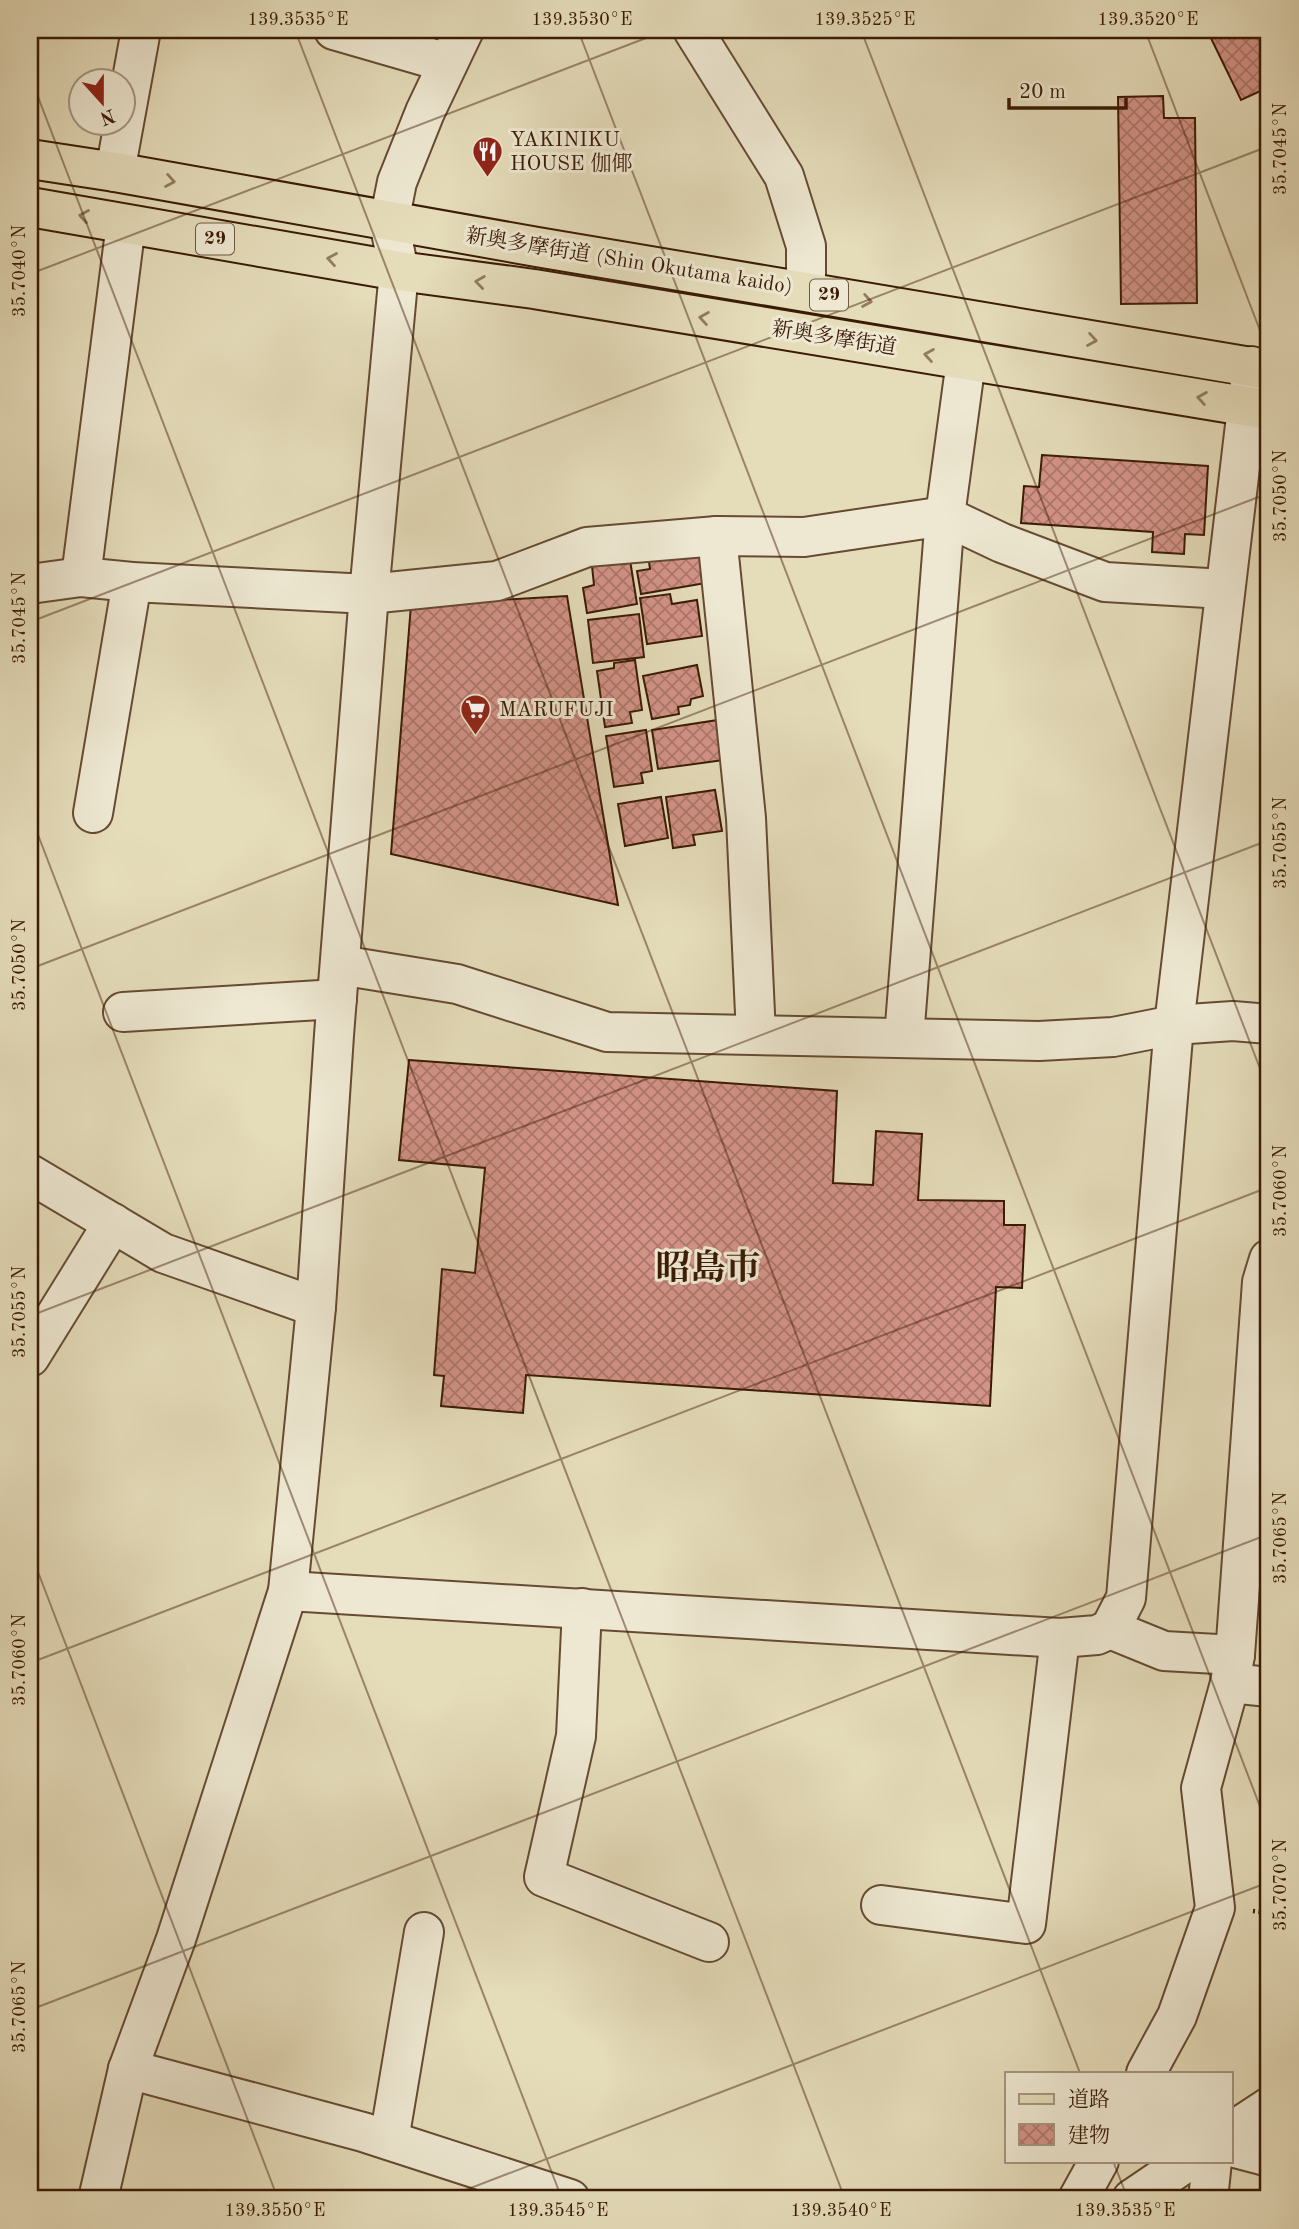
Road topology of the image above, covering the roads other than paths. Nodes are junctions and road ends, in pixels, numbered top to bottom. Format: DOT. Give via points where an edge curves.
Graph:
graph roads {
  1 [pos="141,30"];
  2 [pos="334,30"];
  3 [pos="693,30"];
  4 [pos="456,46"];
  5 [pos="30,159"];
  6 [pos="115,172"];
  7 [pos="30,207"];
  8 [pos="389,222"];
  9 [pos="126,223"];
  10 [pos="400,271"];
  11 [pos="806,291"];
  12 [pos="966,361"];
  13 [pos="1261,368"];
  14 [pos="1258,407"];
  15 [pos="944,516"];
  16 [pos="717,536"];
  17 [pos="81,577"];
  18 [pos="132,582"];
  19 [pos="30,584"];
  20 [pos="1224,589"];
  21 [pos="369,594"];
  22 [pos="93,813"];
  23 [pos="338,982"];
  24 [pos="123,1012"];
  25 [pos="1269,1024"];
  26 [pos="1174,1025"];
  27 [pos="756,1035"];
  28 [pos="904,1038"];
  29 [pos="30,1174"];
  30 [pos="113,1223"];
  31 [pos="1269,1259"];
  32 [pos="316,1307"];
  33 [pos="30,1357"];
  34 [pos="288,1591"];
  35 [pos="582,1608"];
  36 [pos="1110,1629"];
  37 [pos="1060,1638"];
  38 [pos="1232,1669"];
  39 [pos="1269,1688"];
  40 [pos="881,1905"];
  41 [pos="424,1932"];
  42 [pos="709,1942"];
  43 [pos="128,2069"];
  44 [pos="1147,2072"];
  45 [pos="1269,2107"];
  46 [pos="1232,2131"];
  47 [pos="389,2140"];
  48 [pos="1232,2147"];
  49 [pos="1269,2158"];
  50 [pos="1098,2162"];
  51 [pos="1187,2162"];
  52 [pos="1212,2162"];
  53 [pos="494,2187"];
  54 [pos="98,2199"];
  55 [pos="570,2199"];
  56 [pos="1078,2199"];
  57 [pos="1132,2199"];
  58 [pos="1208,2199"];
  1 -- 6 [label="street"];
  2 -- 4 [label="street"];
  3 -- 11 [label="street" via="784,176 806,246"];
  4 -- 8 [label="street" via="397,182"];
  5 -- 6 [label="main road, 新奥多摩街道 (Shin Okutama kaido) / 29"];
  6 -- 8 [label="main road, 新奥多摩街道 (Shin Okutama kaido) / 29, one-way"];
  9 -- 7 [label="main road, 29, one-way"];
  8 -- 10 [label="street"];
  8 -- 11 [label="main road, 新奥多摩街道 (Shin Okutama kaido) / 29"];
  10 -- 9 [label="main road, 29, one-way"];
  9 -- 17 [label="street"];
  12 -- 10 [label="main road, 新奥多摩街道 / 29, one-way"];
  10 -- 21 [label="street"];
  11 -- 13 [label="main road, 新奥多摩街道 (Shin Okutama kaido) / 29, one-way"];
  14 -- 12 [label="main road, 新奥多摩街道 / 29, one-way"];
  12 -- 15 [label="street"];
  13 -- 14 [label="street"];
  14 -- 20 [label="street"];
  15 -- 16 [label="street" via="804,537"];
  15 -- 20 [label="street" via="1105,582"];
  15 -- 28 [label="street"];
  16 -- 21 [label="street" via="587,547 497,581"];
  16 -- 27 [label="street" via="746,818"];
  17 -- 18 [label="street"];
  17 -- 19 [label="street"];
  18 -- 21 [label="street"];
  18 -- 22 [label="street"];
  20 -- 26 [label="street"];
  21 -- 23 [label="street"];
  23 -- 24 [label="street"];
  23 -- 27 [label="street" via="457,984 607,1032"];
  23 -- 32 [label="street"];
  25 -- 26 [label="street"];
  26 -- 28 [label="street" via="1113,1037 1040,1041"];
  26 -- 36 [label="street" via="1126,1598"];
  27 -- 28 [label="street"];
  29 -- 30 [label="street"];
  30 -- 32 [label="street" via="163,1253"];
  30 -- 33 [label="street"];
  31 -- 38 [label="street" via="1262,1282"];
  32 -- 34 [label="street"];
  34 -- 35 [label="street"];
  34 -- 43 [label="street" via="176,1940"];
  35 -- 37 [label="street"];
  35 -- 42 [label="street" via="576,1736 544,1877"];
  36 -- 37 [label="street" via="1097,1635"];
  36 -- 38 [label="street" via="1164,1651"];
  37 -- 40 [label="street" via="1026,1924"];
  38 -- 39 [label="street"];
  38 -- 44 [label="street" via="1201,1788 1215,1908 1177,2016"];
  41 -- 47 [label="street"];
  43 -- 47 [label="street"];
  43 -- 54 [label="street"];
  45 -- 46 [label="street"];
  47 -- 53 [label="street"];
  48 -- 49 [label="street"];
  50 -- 56 [label="street"];
  51 -- 57 [label="street"];
  52 -- 58 [label="street"];
  53 -- 55 [label="street"];
}
